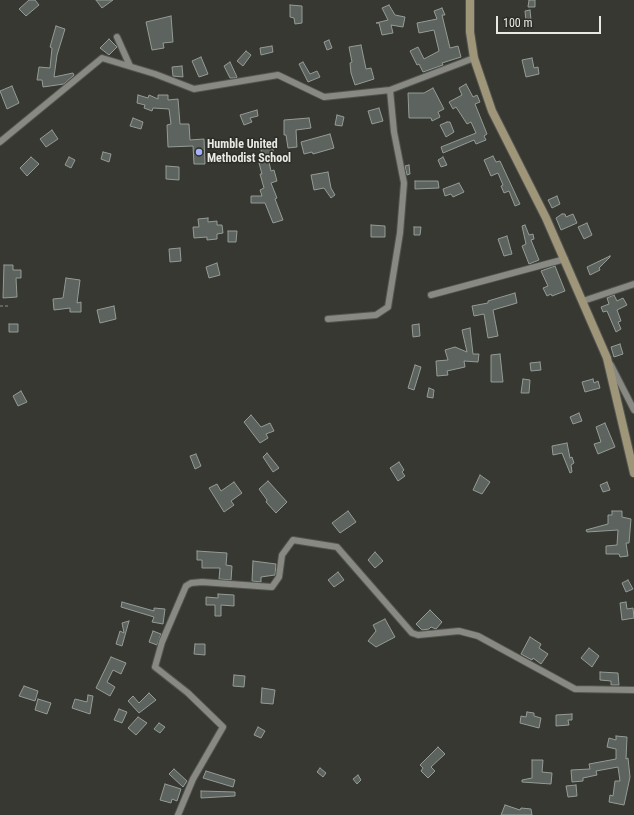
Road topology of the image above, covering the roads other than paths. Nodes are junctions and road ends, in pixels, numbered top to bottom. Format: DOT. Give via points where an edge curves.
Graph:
graph roads {
  1 [pos="470,0"];
  2 [pos="117,37"];
  3 [pos="474,58"];
  4 [pos="130,66"];
  5 [pos="390,90"];
  6 [pos="0,142"];
  7 [pos="565,260"];
  8 [pos="634,284"];
  9 [pos="431,295"];
  10 [pos="583,301"];
  11 [pos="328,319"];
  12 [pos="607,358"];
  13 [pos="634,410"];
  14 [pos="634,473"];
  15 [pos="634,690"];
  16 [pos="178,815"];
  1 -- 3 [label="street" via="470,32"];
  2 -- 4 [label="street"];
  3 -- 5 [label="street"];
  3 -- 7 [label="street" via="492,110"];
  4 -- 5 [label="street" via="194,89 278,75 324,98"];
  4 -- 6 [label="street" via="102,58"];
  5 -- 11 [label="street" via="394,132 404,183 400,233 388,307 376,315"];
  7 -- 9 [label="street"];
  7 -- 10 [label="street"];
  8 -- 10 [label="street"];
  10 -- 12 [label="street"];
  12 -- 13 [label="street"];
  12 -- 14 [label="street"];
  15 -- 16 [label="street" via="575,689 478,636 459,631 418,635 412,633 337,547 293,540 282,555 279,577 272,587 202,582 186,586 162,642 155,667 188,692 223,727 193,779"];
}
